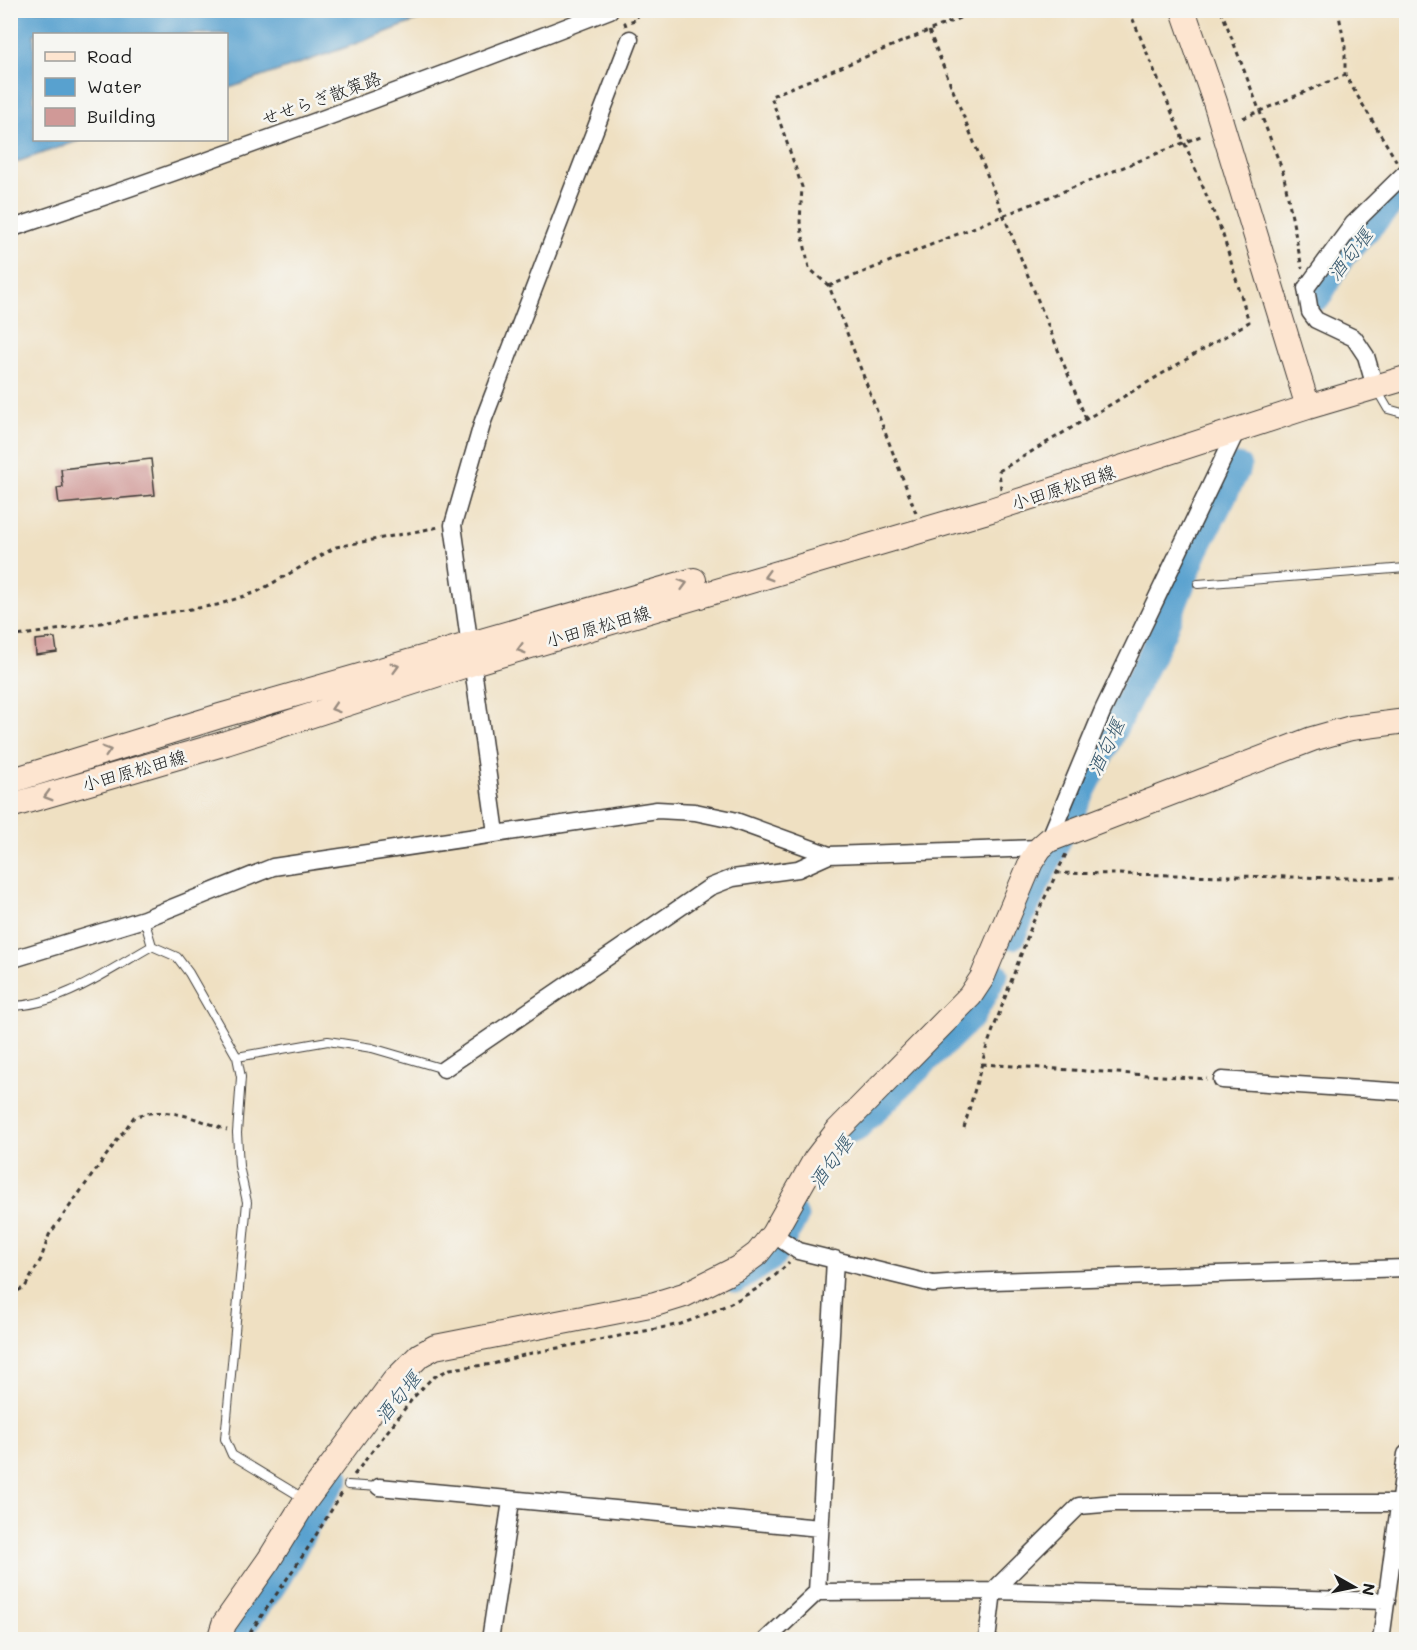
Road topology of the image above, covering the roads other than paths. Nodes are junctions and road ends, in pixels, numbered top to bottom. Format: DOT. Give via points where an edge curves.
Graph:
graph roads {
  1 [pos="610,10"];
  2 [pos="1184,10"];
  3 [pos="630,39"];
  4 [pos="1405,173"];
  5 [pos="10,229"];
  6 [pos="1407,378"];
  7 [pos="1375,387"];
  8 [pos="1308,406"];
  9 [pos="1407,414"];
  10 [pos="1237,430"];
  11 [pos="1185,447"];
  12 [pos="1407,568"];
  13 [pos="1198,584"];
  14 [pos="471,655"];
  15 [pos="1407,721"];
  16 [pos="10,781"];
  17 [pos="10,807"];
  18 [pos="496,833"];
  19 [pos="1044,844"];
  20 [pos="829,855"];
  21 [pos="144,919"];
  22 [pos="152,946"];
  23 [pos="10,960"];
  24 [pos="10,1006"];
  25 [pos="237,1057"];
  26 [pos="444,1069"];
  27 [pos="1222,1080"];
  28 [pos="1407,1092"];
  29 [pos="773,1234"];
  30 [pos="834,1259"];
  31 [pos="1407,1268"];
  32 [pos="1407,1454"];
  33 [pos="348,1485"];
  34 [pos="380,1487"];
  35 [pos="306,1500"];
  36 [pos="511,1501"];
  37 [pos="1403,1503"];
  38 [pos="820,1528"];
  39 [pos="993,1591"];
  40 [pos="817,1592"];
  41 [pos="1386,1602"];
  42 [pos="219,1640"];
  43 [pos="490,1640"];
  44 [pos="766,1640"];
  45 [pos="987,1640"];
  46 [pos="1381,1640"];
  1 -- 5 [label="street, せせらぎ散策路" via="145,184"];
  2 -- 8 [label="main road"];
  3 -- 14 [label="street" via="483,421 453,525"];
  4 -- 7 [label="street" via="1353,224 1306,288 1310,312 1316,320 1354,338 1366,356"];
  6 -- 7 [label="main road, 小田原松田線"];
  7 -- 8 [label="main road, 小田原松田線"];
  7 -- 9 [label="lane" via="1388,409"];
  8 -- 10 [label="main road, 小田原松田線"];
  10 -- 11 [label="main road, 小田原松田線"];
  10 -- 19 [label="street" via="1103,710"];
  11 -- 14 [label="main road, 小田原松田線, one-way" via="980,513"];
  14 -- 11 [label="main road, 小田原松田線, one-way" via="916,515"];
  12 -- 13 [label="lane"];
  16 -- 14 [label="main road, 小田原松田線, one-way" via="220,716"];
  14 -- 17 [label="main road, 小田原松田線, one-way" via="226,743"];
  14 -- 18 [label="street"];
  15 -- 19 [label="main road" via="1351,728 1312,739"];
  18 -- 20 [label="street" via="657,810 695,812 733,820"];
  18 -- 21 [label="street" via="273,867"];
  19 -- 20 [label="street"];
  19 -- 29 [label="main road" via="1031,862 982,978 970,996 838,1130 814,1160"];
  20 -- 26 [label="street" via="798,869 733,878 710,886"];
  21 -- 22 [label="lane"];
  21 -- 23 [label="street"];
  22 -- 24 [label="lane" via="62,996 28,1006"];
  22 -- 25 [label="lane" via="177,957"];
  25 -- 26 [label="lane" via="328,1041 372,1048"];
  25 -- 35 [label="lane" via="241,1077 239,1166 247,1202 225,1438 232,1455"];
  27 -- 28 [label="street"];
  29 -- 30 [label="street" via="798,1251"];
  29 -- 35 [label="main road" via="758,1254 738,1268 684,1296 435,1347 420,1355 394,1381"];
  30 -- 31 [label="street" via="933,1284"];
  30 -- 38 [label="street"];
  32 -- 37 [label="street"];
  33 -- 34 [label="lane"];
  34 -- 36 [label="street"];
  35 -- 42 [label="main road" via="224,1624"];
  36 -- 38 [label="street"];
  36 -- 43 [label="street"];
  37 -- 39 [label="street" via="1079,1506"];
  37 -- 41 [label="street"];
  38 -- 40 [label="street"];
  39 -- 40 [label="street"];
  39 -- 41 [label="street"];
  39 -- 45 [label="street"];
  40 -- 44 [label="street"];
  41 -- 46 [label="street"];
}
